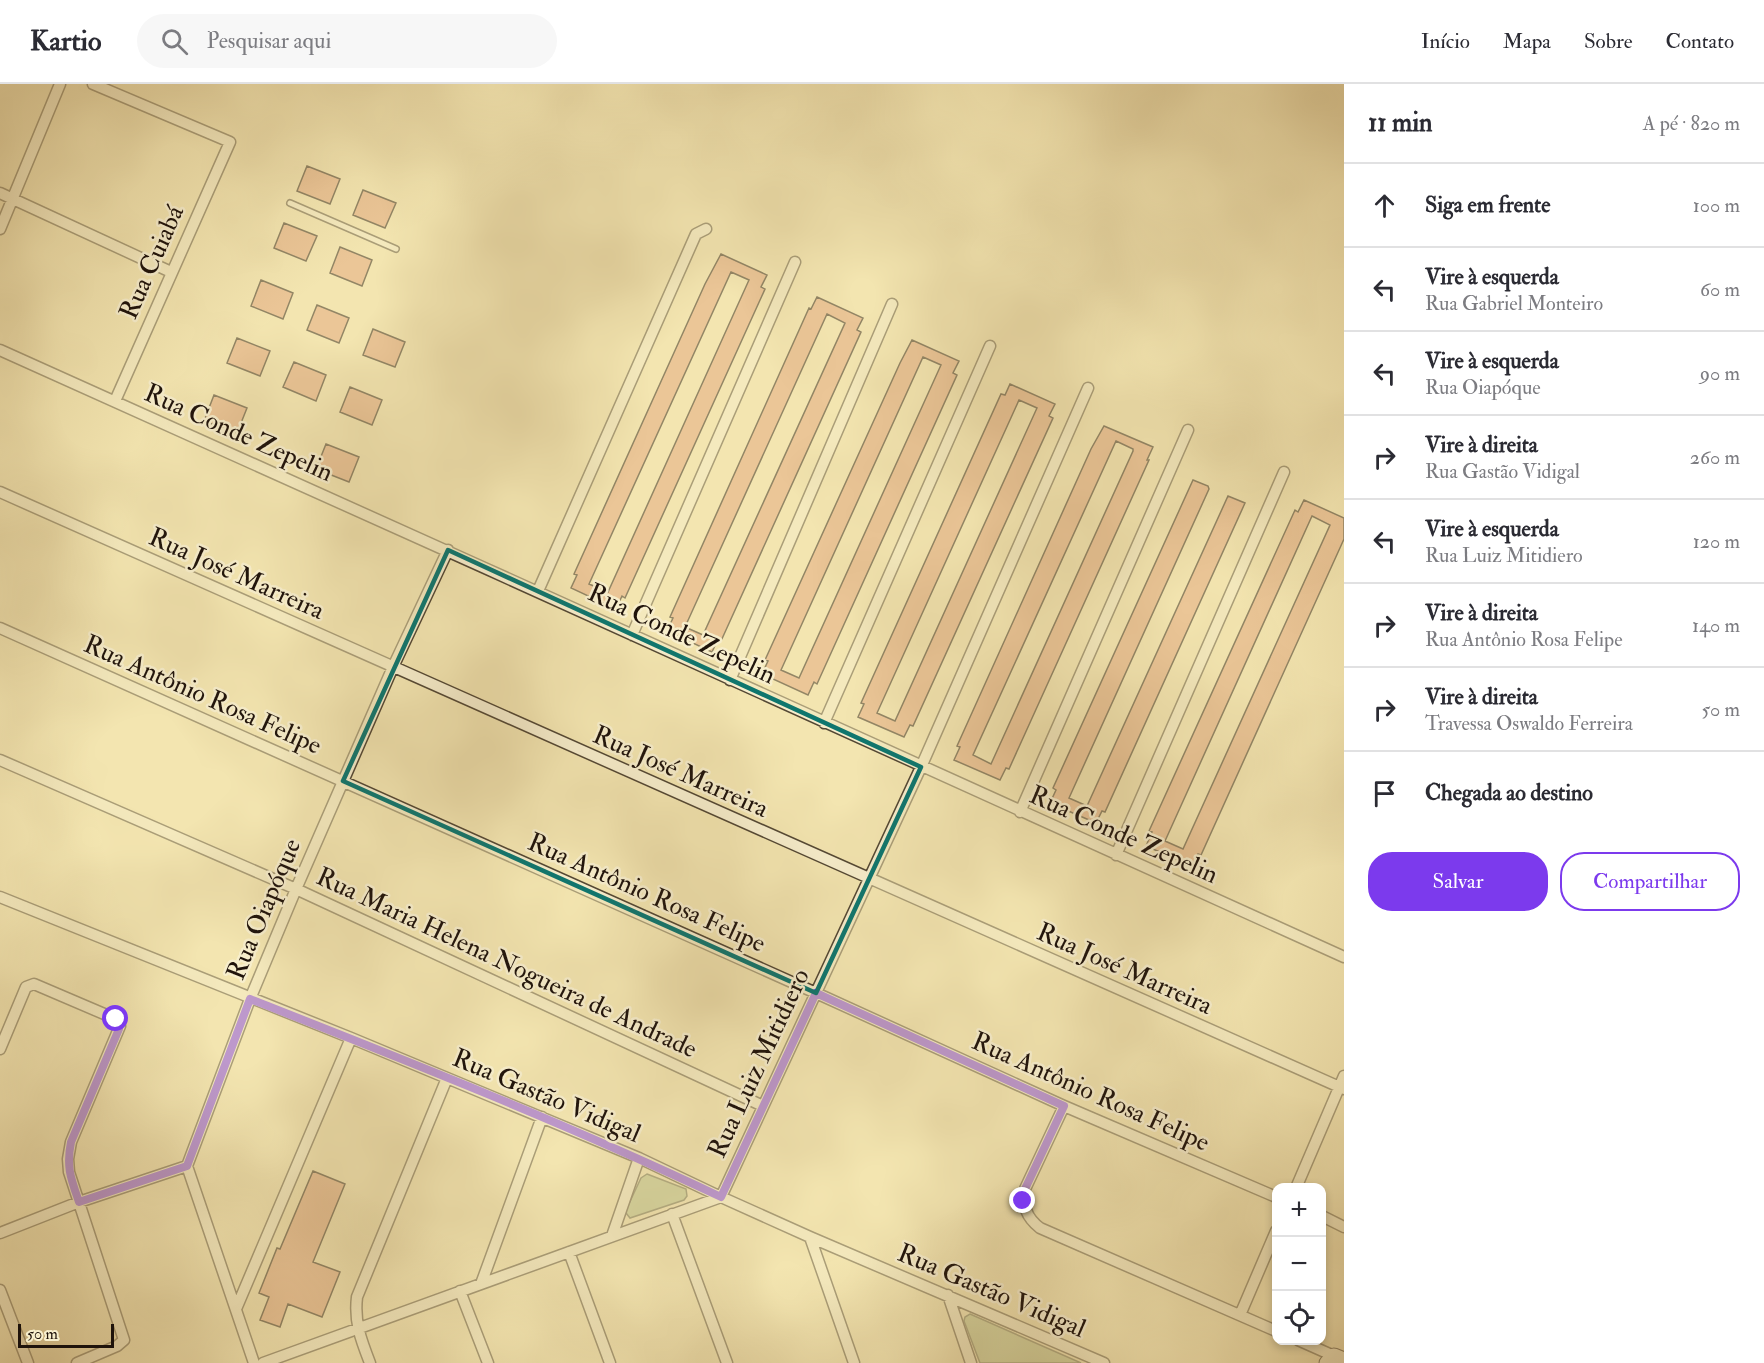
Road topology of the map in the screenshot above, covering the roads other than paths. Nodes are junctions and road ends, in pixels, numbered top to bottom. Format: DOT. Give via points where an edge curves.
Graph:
graph roads {
  1 [pos="60,84"];
  2 [pos="93,84"];
  3 [pos="0,193"];
  4 [pos="13,199"];
  5 [pos="291,203"];
  6 [pos="0,230"];
  7 [pos="706,230"];
  8 [pos="396,249"];
  9 [pos="795,262"];
  10 [pos="171,272"];
  11 [pos="892,304"];
  12 [pos="990,346"];
  13 [pos="0,350"];
  14 [pos="1088,388"];
  15 [pos="115,401"];
  16 [pos="1188,430"];
  17 [pos="1284,472"];
  18 [pos="0,492"];
  19 [pos="448,550"];
  20 [pos="538,591"];
  21 [pos="0,628"];
  22 [pos="632,635"];
  23 [pos="393,667"];
  24 [pos="730,680"];
  25 [pos="824,723"];
  26 [pos="0,760"];
  27 [pos="921,767"];
  28 [pos="343,781"];
  29 [pos="1020,812"];
  30 [pos="1116,855"];
  31 [pos="869,879"];
  32 [pos="296,889"];
  33 [pos="0,897"];
  34 [pos="1344,957"];
  35 [pos="816,993"];
  36 [pos="250,999"];
  37 [pos="351,1038"];
  38 [pos="0,1049"];
  39 [pos="1344,1076"];
  40 [pos="447,1078"];
  41 [pos="1342,1088"];
  42 [pos="763,1106"];
  43 [pos="1064,1106"];
  44 [pos="542,1118"];
  45 [pos="639,1158"];
  46 [pos="187,1166"];
  47 [pos="1298,1183"];
  48 [pos="1272,1195"];
  49 [pos="721,1197"];
  50 [pos="79,1202"];
  51 [pos="672,1214"];
  52 [pos="1326,1218"];
  53 [pos="1344,1227"];
  54 [pos="0,1233"];
  55 [pos="612,1236"];
  56 [pos="810,1237"];
  57 [pos="1273,1237"];
  58 [pos="568,1252"];
  59 [pos="481,1284"];
  60 [pos="0,1290"];
  61 [pos="460,1291"];
  62 [pos="948,1295"];
  63 [pos="236,1309"];
  64 [pos="1240,1315"];
  65 [pos="357,1329"];
  66 [pos="1272,1329"];
  67 [pos="1309,1345"];
  68 [pos="1332,1361"];
  69 [pos="28,1363"];
  70 [pos="77,1363"];
  71 [pos="254,1363"];
  72 [pos="263,1363"];
  73 [pos="370,1363"];
  74 [pos="488,1363"];
  75 [pos="610,1363"];
  76 [pos="727,1363"];
  77 [pos="854,1363"];
  78 [pos="971,1363"];
  79 [pos="1104,1363"];
  1 -- 4 [label="street"];
  2 -- 10 [label="street, Rua Cuiabá" via="230,142"];
  3 -- 4 [label="street"];
  4 -- 6 [label="street"];
  4 -- 10 [label="street"];
  5 -- 8 [label="lane"];
  7 -- 20 [label="street" via="696,234"];
  9 -- 22 [label="street"];
  10 -- 15 [label="street, Rua Cuiabá"];
  11 -- 24 [label="street"];
  12 -- 25 [label="street"];
  13 -- 15 [label="street, Rua Conde Zepelin"];
  14 -- 27 [label="street, Rua Luiz Mitidiero"];
  15 -- 19 [label="street, Rua Conde Zepelin"];
  16 -- 29 [label="street"];
  17 -- 30 [label="street"];
  18 -- 23 [label="street, Rua José Marreira"];
  19 -- 20 [label="street, Rua Conde Zepelin"];
  19 -- 23 [label="street, Rua Oiapóque"];
  20 -- 22 [label="street, Rua Conde Zepelin"];
  21 -- 28 [label="street, Rua Antônio Rosa Felipe"];
  22 -- 24 [label="street, Rua Conde Zepelin"];
  23 -- 28 [label="street, Rua Oiapóque"];
  23 -- 31 [label="street, Rua José Marreira"];
  24 -- 25 [label="street, Rua Conde Zepelin"];
  25 -- 27 [label="street, Rua Conde Zepelin"];
  26 -- 32 [label="street, Rua Maria Helena Nogueira de Andrade"];
  27 -- 29 [label="street, Rua Conde Zepelin"];
  27 -- 31 [label="street, Rua Luiz Mitidiero"];
  28 -- 32 [label="street, Rua Oiapóque"];
  28 -- 35 [label="street, Rua Antônio Rosa Felipe"];
  29 -- 30 [label="street, Rua Conde Zepelin"];
  30 -- 34 [label="street, Rua Conde Zepelin"];
  31 -- 35 [label="street, Rua Luiz Mitidiero"];
  31 -- 41 [label="street, Rua José Marreira"];
  32 -- 36 [label="street, Rua Oiapóque"];
  32 -- 42 [label="street, Rua Maria Helena Nogueira de Andrade"];
  33 -- 36 [label="street, Rua Gastão Vidigal"];
  35 -- 42 [label="street, Rua Luiz Mitidiero"];
  35 -- 43 [label="street, Rua Antônio Rosa Felipe"];
  36 -- 37 [label="street, Rua Gastão Vidigal"];
  36 -- 46 [label="street, Rua Oiapóque"];
  37 -- 40 [label="street, Rua Gastão Vidigal"];
  37 -- 63 [label="street"];
  38 -- 50 [label="street" via="26,987 34,984 116,1019 119,1029 71,1142 69,1172"];
  39 -- 41 [label="street"];
  40 -- 44 [label="street, Rua Gastão Vidigal"];
  40 -- 65 [label="street" via="357,1297"];
  41 -- 47 [label="street"];
  42 -- 49 [label="street, Rua Luiz Mitidiero"];
  43 -- 48 [label="street, Rua Antônio Rosa Felipe"];
  43 -- 64 [label="street" via="1025,1189 1023,1201 1030,1221"];
  44 -- 45 [label="street, Rua Gastão Vidigal"];
  44 -- 59 [label="street"];
  45 -- 49 [label="street, Rua Gastão Vidigal"];
  45 -- 55 [label="street"];
  46 -- 50 [label="street"];
  46 -- 63 [label="street"];
  49 -- 51 [label="street, Rua Luiz Mitidiero"];
  49 -- 56 [label="street, Rua Gastão Vidigal"];
  50 -- 54 [label="street"];
  50 -- 70 [label="street" via="124,1340"];
  51 -- 55 [label="street, Rua Luiz Mitidiero"];
  51 -- 76 [label="street"];
  52 -- 53 [label="street"];
  55 -- 58 [label="street, Rua Luiz Mitidiero"];
  56 -- 62 [label="street, Rua Gastão Vidigal"];
  56 -- 77 [label="street"];
  57 -- 64 [label="street"];
  58 -- 59 [label="street, Rua Luiz Mitidiero"];
  58 -- 75 [label="street"];
  59 -- 61 [label="street, Rua Luiz Mitidiero"];
  60 -- 69 [label="street"];
  61 -- 65 [label="street, Rua Luiz Mitidiero"];
  61 -- 74 [label="street"];
  62 -- 78 [label="street"];
  62 -- 79 [label="street, Rua Gastão Vidigal"];
  63 -- 71 [label="street"];
  64 -- 66 [label="street"];
  65 -- 72 [label="street, Rua Luiz Mitidiero"];
  65 -- 73 [label="street"];
  67 -- 68 [label="street"];
}
